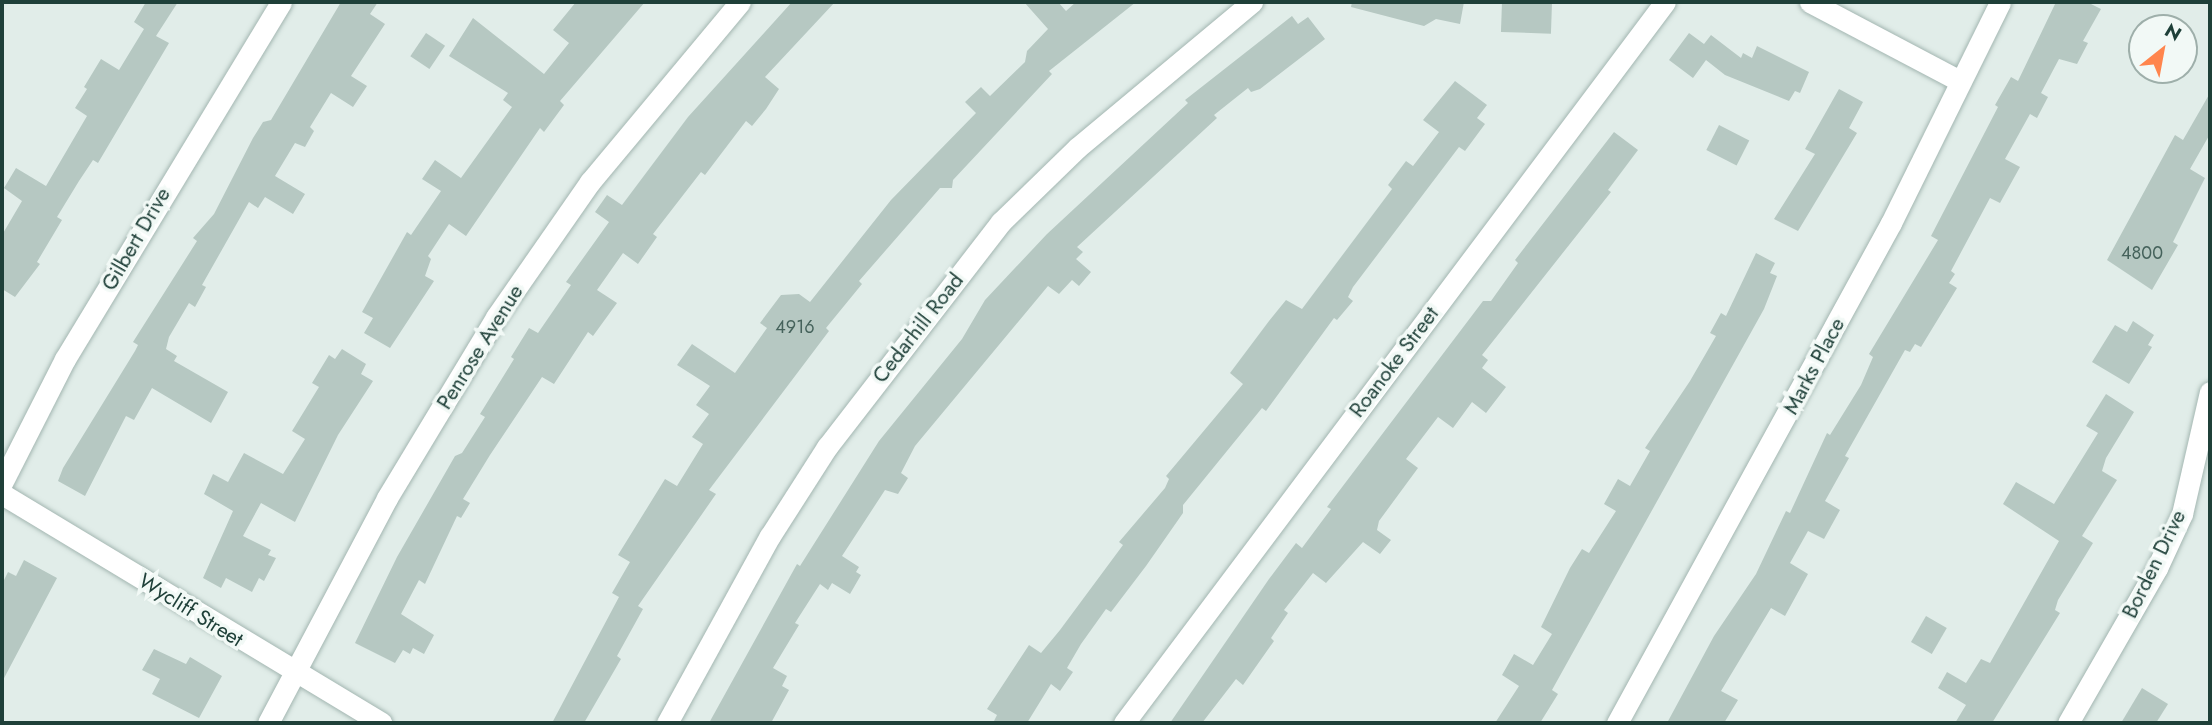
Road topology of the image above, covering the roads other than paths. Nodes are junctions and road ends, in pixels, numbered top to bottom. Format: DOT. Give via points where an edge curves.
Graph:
graph roads {
  1 [pos="281,2"];
  2 [pos="740,2"];
  3 [pos="1252,2"];
  4 [pos="1665,2"];
  5 [pos="1811,2"];
  6 [pos="2000,2"];
  7 [pos="1958,80"];
  8 [pos="2210,392"];
  9 [pos="2,483"];
  10 [pos="2,494"];
  11 [pos="294,673"];
  12 [pos="268,723"];
  13 [pos="381,723"];
  14 [pos="667,723"];
  15 [pos="1124,723"];
  16 [pos="1617,723"];
  17 [pos="2068,723"];
  1 -- 9 [label="street, Gilbert Drive" via="65,359"];
  2 -- 11 [label="street, Penrose Avenue" via="590,182 496,317 387,498"];
  3 -- 14 [label="street, Cedarhill Road" via="1077,148 1001,222 827,447 770,536"];
  4 -- 15 [label="street, Roanoke Street"];
  5 -- 7 [label="street"];
  6 -- 7 [label="street, Marks Place"];
  7 -- 16 [label="street, Marks Place" via="1891,223"];
  8 -- 17 [label="street, Borden Drive" via="2182,514 2157,568"];
  10 -- 11 [label="street, Wycliff Street"];
  11 -- 12 [label="street, Penrose Avenue"];
  11 -- 13 [label="street, Wycliff Street"];
}
